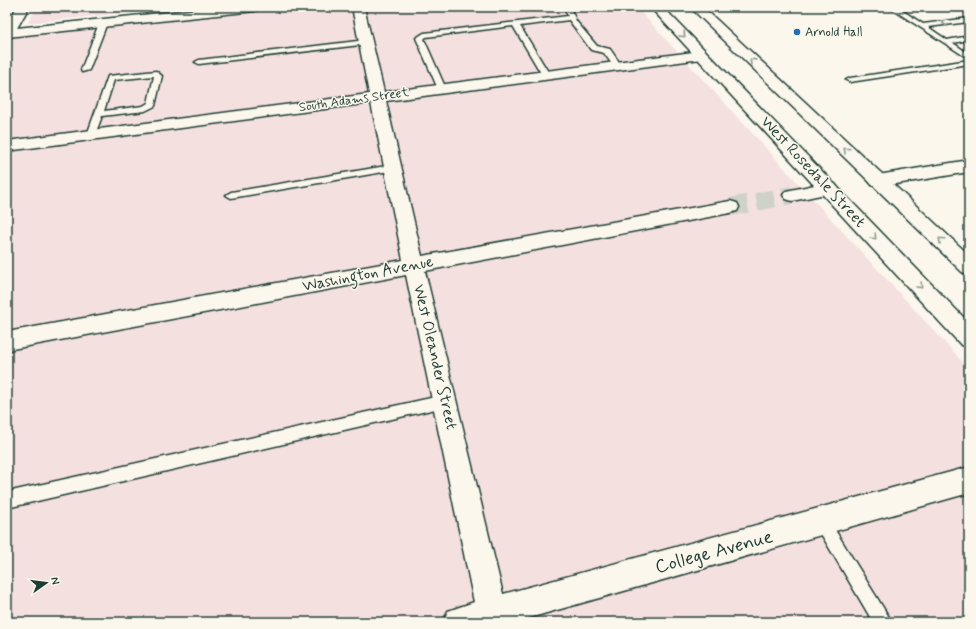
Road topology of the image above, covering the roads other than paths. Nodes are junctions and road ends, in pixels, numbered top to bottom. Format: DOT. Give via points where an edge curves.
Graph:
graph roads {
  1 [pos="23,7"];
  2 [pos="255,7"];
  3 [pos="358,7"];
  4 [pos="567,7"];
  5 [pos="656,7"];
  6 [pos="696,7"];
  7 [pos="892,7"];
  8 [pos="572,18"];
  9 [pos="969,20"];
  10 [pos="103,23"];
  11 [pos="515,24"];
  12 [pos="922,26"];
  13 [pos="7,34"];
  14 [pos="969,38"];
  15 [pos="366,42"];
  16 [pos="946,42"];
  17 [pos="701,55"];
  18 [pos="969,57"];
  19 [pos="199,62"];
  20 [pos="969,62"];
  21 [pos="617,65"];
  22 [pos="85,70"];
  23 [pos="546,75"];
  24 [pos="850,80"];
  25 [pos="442,89"];
  26 [pos="378,97"];
  27 [pos="99,114"];
  28 [pos="91,135"];
  29 [pos="7,146"];
  30 [pos="969,166"];
  31 [pos="392,168"];
  32 [pos="878,181"];
  33 [pos="829,188"];
  34 [pos="231,194"];
  35 [pos="792,195"];
  36 [pos="730,207"];
  37 [pos="414,265"];
  38 [pos="969,267"];
  39 [pos="969,338"];
  40 [pos="7,342"];
  41 [pos="444,401"];
  42 [pos="969,480"];
  43 [pos="7,500"];
  44 [pos="822,522"];
  45 [pos="492,613"];
  46 [pos="459,622"];
  47 [pos="883,622"];
  1 -- 13 [label="street"];
  2 -- 10 [label="street"];
  3 -- 15 [label="street, West Oleander Street"];
  4 -- 8 [label="lane"];
  5 -- 17 [label="street, West Rosedale Street, one-way"];
  32 -- 6 [label="street, one-way"];
  7 -- 12 [label="lane"];
  8 -- 11 [label="lane"];
  8 -- 21 [label="lane" via="594,48 607,51"];
  9 -- 12 [label="lane, one-way"];
  10 -- 13 [label="street"];
  10 -- 22 [label="lane"];
  11 -- 23 [label="lane"];
  11 -- 25 [label="lane" via="424,35 420,38"];
  12 -- 16 [label="lane"];
  14 -- 16 [label="lane"];
  15 -- 19 [label="lane"];
  15 -- 26 [label="street, West Oleander Street"];
  16 -- 18 [label="lane"];
  17 -- 21 [label="street, South Adams Street"];
  17 -- 33 [label="street, West Rosedale Street"];
  20 -- 24 [label="lane"];
  21 -- 23 [label="street, South Adams Street"];
  23 -- 25 [label="street, South Adams Street"];
  25 -- 26 [label="street, South Adams Street"];
  26 -- 28 [label="street, South Adams Street"];
  26 -- 31 [label="street, West Oleander Street"];
  27 -- 27 [label="lane" via="111,78 156,73 158,76 152,104 145,108"];
  27 -- 28 [label="lane"];
  28 -- 29 [label="street, South Adams Street"];
  30 -- 32 [label="street"];
  31 -- 34 [label="lane"];
  31 -- 37 [label="street, West Oleander Street"];
  38 -- 32 [label="street, one-way"];
  33 -- 35 [label="street"];
  33 -- 39 [label="street, West Rosedale Street, one-way"];
  36 -- 37 [label="street, Washington Avenue"];
  37 -- 40 [label="street, Washington Avenue"];
  37 -- 41 [label="street, West Oleander Street"];
  41 -- 43 [label="lane"];
  41 -- 45 [label="street, West Oleander Street"];
  42 -- 44 [label="street, College Avenue"];
  44 -- 45 [label="street, College Avenue"];
  44 -- 47 [label="lane"];
  45 -- 46 [label="street, College Avenue"];
}
